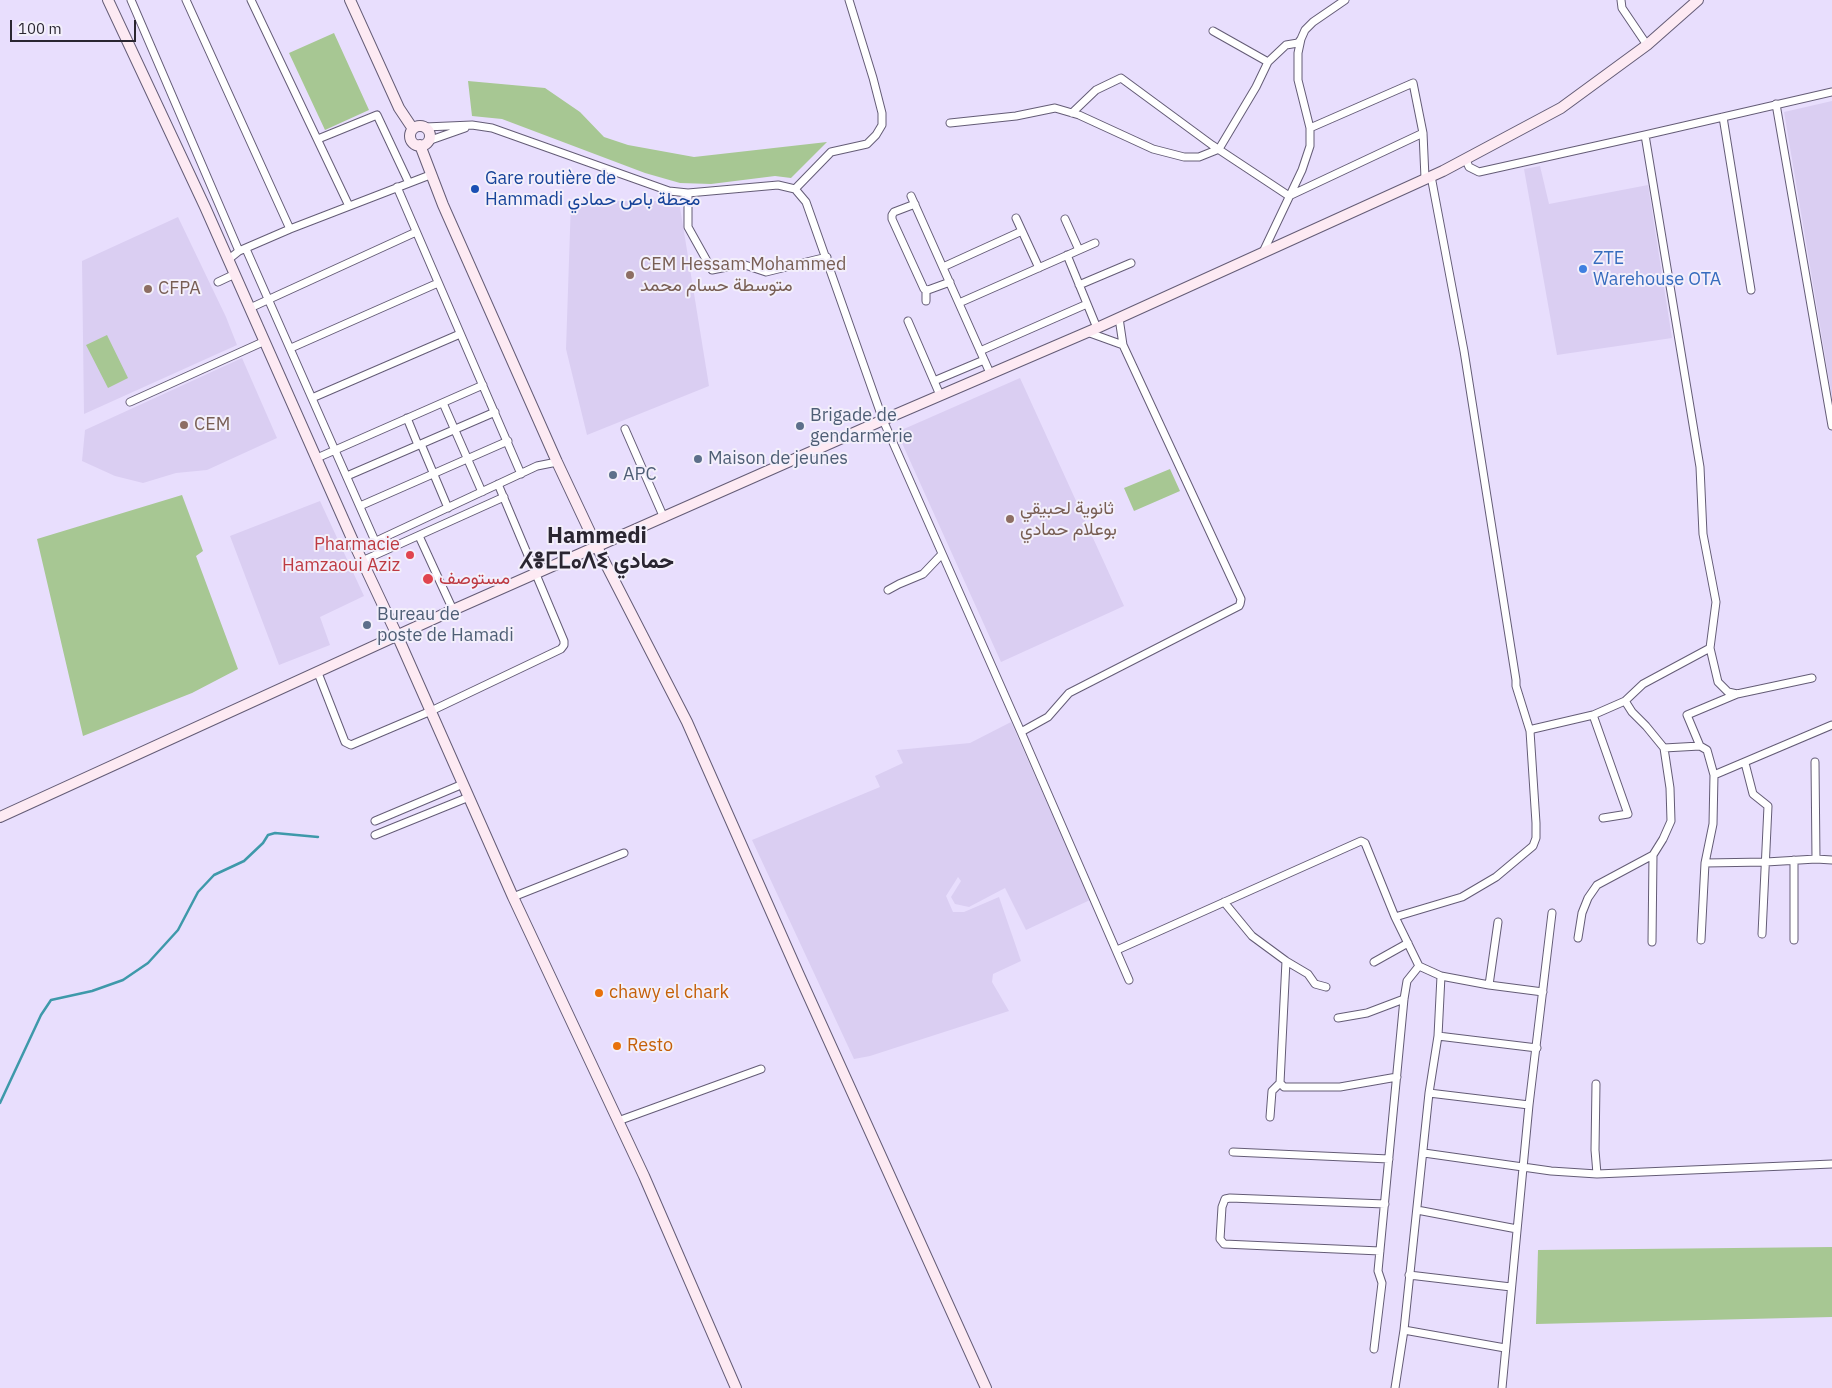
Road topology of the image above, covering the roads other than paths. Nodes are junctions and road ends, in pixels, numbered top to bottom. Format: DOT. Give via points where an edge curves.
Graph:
graph roads {
  1 [pos="108,0"];
  2 [pos="131,0"];
  3 [pos="186,0"];
  4 [pos="251,0"];
  5 [pos="350,0"];
  6 [pos="849,0"];
  7 [pos="1345,0"];
  8 [pos="1621,0"];
  9 [pos="1698,0"];
  10 [pos="1213,31"];
  11 [pos="1301,39"];
  12 [pos="1647,45"];
  13 [pos="1268,62"];
  14 [pos="1832,92"];
  15 [pos="1776,104"];
  16 [pos="1072,113"];
  17 [pos="1723,117"];
  18 [pos="950,123"];
  19 [pos="472,125"];
  20 [pos="425,127"];
  21 [pos="1310,128"];
  22 [pos="413,129"];
  23 [pos="1423,132"];
  24 [pos="1645,136"];
  25 [pos="318,139"];
  26 [pos="424,143"];
  27 [pos="1218,149"];
  28 [pos="1466,160"];
  29 [pos="430,174"];
  30 [pos="1428,177"];
  31 [pos="409,183"];
  32 [pos="397,187"];
  33 [pos="795,189"];
  34 [pos="688,193"];
  35 [pos="911,196"];
  36 [pos="1289,196"];
  37 [pos="915,204"];
  38 [pos="349,206"];
  39 [pos="1016,218"];
  40 [pos="1065,219"];
  41 [pos="290,229"];
  42 [pos="1022,231"];
  43 [pos="416,232"];
  44 [pos="1095,243"];
  45 [pos="242,250"];
  46 [pos="1079,250"];
  47 [pos="1263,252"];
  48 [pos="1067,255"];
  49 [pos="827,257"];
  50 [pos="229,259"];
  51 [pos="1131,263"];
  52 [pos="943,267"];
  53 [pos="1039,268"];
  54 [pos="235,274"];
  55 [pos="218,282"];
  56 [pos="950,282"];
  57 [pos="438,283"];
  58 [pos="1079,286"];
  59 [pos="926,290"];
  60 [pos="1751,290"];
  61 [pos="268,299"];
  62 [pos="926,301"];
  63 [pos="959,303"];
  64 [pos="1087,304"];
  65 [pos="250,308"];
  66 [pos="1119,318"];
  67 [pos="908,321"];
  68 [pos="1098,328"];
  69 [pos="1087,332"];
  70 [pos="460,334"];
  71 [pos="265,342"];
  72 [pos="1123,345"];
  73 [pos="291,348"];
  74 [pos="980,351"];
  75 [pos="984,360"];
  76 [pos="990,373"];
  77 [pos="934,381"];
  78 [pos="483,385"];
  79 [pos="940,395"];
  80 [pos="312,398"];
  81 [pos="130,402"];
  82 [pos="443,403"];
  83 [pos="495,412"];
  84 [pos="407,418"];
  85 [pos="883,420"];
  86 [pos="1832,426"];
  87 [pos="625,429"];
  88 [pos="455,430"];
  89 [pos="508,441"];
  90 [pos="419,444"];
  91 [pos="336,451"];
  92 [pos="317,458"];
  93 [pos="468,459"];
  94 [pos="557,462"];
  95 [pos="434,474"];
  96 [pos="521,474"];
  97 [pos="347,476"];
  98 [pos="498,484"];
  99 [pos="482,492"];
  100 [pos="504,497"];
  101 [pos="360,506"];
  102 [pos="448,508"];
  103 [pos="664,518"];
  104 [pos="419,536"];
  105 [pos="375,541"];
  106 [pos="597,547"];
  107 [pos="357,550"];
  108 [pos="942,554"];
  109 [pos="362,561"];
  110 [pos="535,574"];
  111 [pos="888,590"];
  112 [pos="453,610"];
  113 [pos="397,635"];
  114 [pos="1710,648"];
  115 [pos="318,673"];
  116 [pos="1812,678"];
  117 [pos="1737,694"];
  118 [pos="1625,701"];
  119 [pos="431,711"];
  120 [pos="1593,715"];
  121 [pos="1832,725"];
  122 [pos="1530,731"];
  123 [pos="1021,732"];
  124 [pos="1700,746"];
  125 [pos="1664,748"];
  126 [pos="1814,762"];
  127 [pos="1745,763"];
  128 [pos="1714,775"];
  129 [pos="463,784"];
  130 [pos="469,796"];
  131 [pos="0,816"];
  132 [pos="1603,818"];
  133 [pos="375,821"];
  134 [pos="375,834"];
  135 [pos="624,853"];
  136 [pos="1653,856"];
  137 [pos="1816,859"];
  138 [pos="1794,860"];
  139 [pos="1832,860"];
  140 [pos="1766,862"];
  141 [pos="1706,863"];
  142 [pos="513,897"];
  143 [pos="1224,902"];
  144 [pos="1552,913"];
  145 [pos="1395,917"];
  146 [pos="1498,922"];
  147 [pos="1762,934"];
  148 [pos="1578,938"];
  149 [pos="1702,940"];
  150 [pos="1794,940"];
  151 [pos="1652,942"];
  152 [pos="1408,943"];
  153 [pos="1117,950"];
  154 [pos="1286,961"];
  155 [pos="1374,962"];
  156 [pos="1419,966"];
  157 [pos="1441,976"];
  158 [pos="1129,980"];
  159 [pos="1489,985"];
  160 [pos="1326,987"];
  161 [pos="1543,992"];
  162 [pos="1404,999"];
  163 [pos="1338,1018"];
  164 [pos="1438,1036"];
  165 [pos="1536,1048"];
  166 [pos="761,1069"];
  167 [pos="1397,1077"];
  168 [pos="1596,1084"];
  169 [pos="1282,1085"];
  170 [pos="1429,1093"];
  171 [pos="1529,1105"];
  172 [pos="1270,1117"];
  173 [pos="618,1121"];
  174 [pos="1233,1152"];
  175 [pos="1424,1153"];
  176 [pos="1389,1159"];
  177 [pos="1832,1164"];
  178 [pos="1522,1167"];
  179 [pos="1597,1174"];
  180 [pos="1385,1204"];
  181 [pos="1417,1210"];
  182 [pos="1517,1229"];
  183 [pos="1380,1251"];
  184 [pos="1410,1275"];
  185 [pos="1511,1287"];
  186 [pos="1404,1330"];
  187 [pos="1505,1348"];
  188 [pos="1374,1350"];
  189 [pos="736,1388"];
  190 [pos="986,1388"];
  191 [pos="1394,1388"];
  192 [pos="1502,1388"];
  1 -- 50 [label="main road"];
  2 -- 45 [label="street"];
  3 -- 41 [label="street"];
  4 -- 25 [label="street"];
  5 -- 22 [label="main road" via="399,108"];
  6 -- 33 [label="street" via="873,78 882,125 867,144 831,152"];
  7 -- 11 [label="street" via="1313,22"];
  8 -- 12 [label="street" via="1622,8"];
  9 -- 12 [label="main road"];
  10 -- 13 [label="street"];
  11 -- 13 [label="street" via="1298,43 1286,45"];
  11 -- 21 [label="street" via="1298,80"];
  12 -- 28 [label="main road" via="1561,108"];
  13 -- 27 [label="street"];
  14 -- 15 [label="street"];
  15 -- 17 [label="street"];
  15 -- 86 [label="street"];
  16 -- 18 [label="street" via="1055,108"];
  16 -- 27 [label="street" via="1153,149 1184,157 1199,157"];
  16 -- 27 [label="street" via="1096,90 1121,78"];
  17 -- 24 [label="street"];
  17 -- 60 [label="street"];
  19 -- 20 [label="street"];
  19 -- 26 [label="street"];
  19 -- 34 [label="street" via="501,131 662,189"];
  20 -- 22 [label="main road"];
  20 -- 26 [label="main road" via="430,133"];
  21 -- 23 [label="street" via="1413,83"];
  21 -- 36 [label="street" via="1310,146"];
  22 -- 26 [label="main road" via="411,134 415,144"];
  23 -- 30 [label="street"];
  23 -- 36 [label="street"];
  24 -- 28 [label="street" via="1478,172 1469,167"];
  24 -- 114 [label="street" via="1700,467 1703,534 1716,602"];
  25 -- 31 [label="street" via="377,115"];
  25 -- 38 [label="street"];
  26 -- 29 [label="main road"];
  27 -- 36 [label="street"];
  28 -- 30 [label="main road"];
  29 -- 31 [label="street"];
  29 -- 94 [label="main road"];
  30 -- 47 [label="main road"];
  30 -- 122 [label="street" via="1465,360 1516,686"];
  31 -- 32 [label="street"];
  32 -- 38 [label="street"];
  32 -- 43 [label="street"];
  33 -- 34 [label="street" via="778,185"];
  33 -- 49 [label="street" via="806,202"];
  34 -- 49 [label="street" via="688,227 712,270 742,264 766,272"];
  35 -- 37 [label="street"];
  36 -- 47 [label="street"];
  37 -- 52 [label="street"];
  37 -- 59 [label="street" via="894,212 892,217"];
  38 -- 41 [label="street"];
  39 -- 42 [label="street"];
  40 -- 46 [label="street"];
  41 -- 45 [label="street"];
  42 -- 52 [label="street"];
  42 -- 53 [label="street"];
  43 -- 57 [label="street"];
  43 -- 61 [label="street"];
  44 -- 46 [label="street"];
  45 -- 50 [label="street"];
  45 -- 61 [label="street"];
  46 -- 48 [label="street"];
  47 -- 66 [label="main road"];
  48 -- 53 [label="street"];
  48 -- 58 [label="street"];
  49 -- 85 [label="street"];
  50 -- 54 [label="main road"];
  51 -- 58 [label="street"];
  52 -- 56 [label="street"];
  53 -- 63 [label="street"];
  54 -- 55 [label="street"];
  54 -- 65 [label="main road"];
  56 -- 59 [label="street"];
  56 -- 63 [label="street"];
  57 -- 70 [label="street"];
  57 -- 73 [label="street"];
  58 -- 64 [label="street"];
  59 -- 62 [label="street"];
  61 -- 65 [label="street"];
  61 -- 73 [label="street"];
  63 -- 74 [label="street"];
  64 -- 68 [label="street"];
  64 -- 74 [label="street"];
  65 -- 71 [label="main road"];
  66 -- 68 [label="main road"];
  66 -- 72 [label="street"];
  67 -- 77 [label="street"];
  68 -- 69 [label="main road"];
  69 -- 72 [label="street"];
  69 -- 76 [label="main road"];
  70 -- 78 [label="street"];
  70 -- 80 [label="street"];
  71 -- 81 [label="street"];
  71 -- 92 [label="main road"];
  72 -- 123 [label="street" via="1240,604 1069,693 1048,717"];
  73 -- 80 [label="street"];
  74 -- 75 [label="street"];
  75 -- 76 [label="street"];
  75 -- 77 [label="street"];
  76 -- 79 [label="main road"];
  77 -- 79 [label="street"];
  78 -- 82 [label="street"];
  78 -- 83 [label="street"];
  79 -- 85 [label="main road"];
  80 -- 91 [label="street"];
  82 -- 84 [label="street"];
  82 -- 88 [label="street"];
  83 -- 88 [label="street"];
  83 -- 89 [label="street"];
  84 -- 90 [label="street"];
  84 -- 91 [label="street"];
  85 -- 103 [label="main road"];
  85 -- 108 [label="street"];
  87 -- 103 [label="street"];
  88 -- 90 [label="street"];
  88 -- 93 [label="street"];
  89 -- 93 [label="street"];
  89 -- 96 [label="street"];
  90 -- 95 [label="street"];
  90 -- 97 [label="street"];
  91 -- 92 [label="street"];
  91 -- 97 [label="street"];
  92 -- 107 [label="main road"];
  93 -- 95 [label="street"];
  93 -- 99 [label="street"];
  94 -- 96 [label="street" via="537,466"];
  94 -- 106 [label="main road"];
  95 -- 101 [label="street"];
  95 -- 102 [label="street"];
  96 -- 98 [label="street"];
  97 -- 101 [label="street"];
  98 -- 99 [label="street"];
  98 -- 100 [label="street"];
  99 -- 102 [label="street"];
  100 -- 104 [label="street"];
  100 -- 110 [label="street"];
  101 -- 105 [label="street"];
  102 -- 105 [label="street"];
  103 -- 106 [label="main road"];
  104 -- 109 [label="street"];
  104 -- 112 [label="street"];
  105 -- 107 [label="street"];
  106 -- 110 [label="main road"];
  106 -- 190 [label="main road" via="687,722"];
  107 -- 109 [label="main road"];
  108 -- 111 [label="street" via="923,574"];
  108 -- 123 [label="street"];
  109 -- 113 [label="main road"];
  110 -- 112 [label="main road"];
  110 -- 119 [label="street" via="564,641 561,649"];
  112 -- 113 [label="main road"];
  113 -- 115 [label="main road"];
  113 -- 119 [label="main road"];
  114 -- 117 [label="street" via="1718,682 1728,692"];
  114 -- 118 [label="street" via="1643,684"];
  115 -- 119 [label="street" via="348,744"];
  115 -- 131 [label="main road"];
  116 -- 117 [label="street"];
  117 -- 124 [label="street" via="1687,715"];
  118 -- 120 [label="street"];
  118 -- 125 [label="street"];
  119 -- 129 [label="main road"];
  120 -- 122 [label="street"];
  120 -- 132 [label="street" via="1628,814"];
  121 -- 127 [label="street"];
  122 -- 145 [label="street" via="1536,823 1533,846 1496,877 1462,897"];
  123 -- 153 [label="street"];
  124 -- 125 [label="street"];
  124 -- 128 [label="street" via="1708,750"];
  125 -- 136 [label="street" via="1671,821"];
  126 -- 137 [label="street"];
  127 -- 128 [label="street"];
  127 -- 140 [label="street" via="1753,794 1768,806"];
  128 -- 141 [label="street" via="1713,824"];
  129 -- 130 [label="main road"];
  129 -- 133 [label="street"];
  130 -- 134 [label="street"];
  130 -- 142 [label="main road"];
  135 -- 142 [label="street"];
  136 -- 148 [label="street" via="1597,885 1582,913"];
  136 -- 151 [label="street"];
  137 -- 138 [label="street"];
  137 -- 139 [label="street"];
  138 -- 140 [label="street"];
  138 -- 150 [label="street"];
  140 -- 141 [label="street"];
  140 -- 147 [label="street"];
  141 -- 149 [label="street"];
  142 -- 173 [label="main road"];
  143 -- 145 [label="street" via="1361,841 1365,843"];
  143 -- 153 [label="street"];
  143 -- 154 [label="street" via="1252,936"];
  144 -- 161 [label="street"];
  145 -- 152 [label="street"];
  146 -- 159 [label="street"];
  152 -- 155 [label="street"];
  152 -- 156 [label="street"];
  153 -- 158 [label="street"];
  154 -- 160 [label="street" via="1308,974 1315,984"];
  154 -- 169 [label="street"];
  156 -- 157 [label="street"];
  156 -- 162 [label="street" via="1407,981"];
  157 -- 159 [label="street"];
  157 -- 164 [label="street"];
  159 -- 161 [label="street"];
  161 -- 165 [label="street"];
  162 -- 163 [label="street" via="1367,1013"];
  162 -- 167 [label="street"];
  164 -- 165 [label="street"];
  164 -- 170 [label="street"];
  165 -- 171 [label="street"];
  166 -- 173 [label="street"];
  167 -- 169 [label="street" via="1340,1087"];
  167 -- 176 [label="street"];
  168 -- 179 [label="street"];
  169 -- 172 [label="street" via="1272,1091"];
  170 -- 171 [label="street"];
  170 -- 175 [label="street"];
  171 -- 178 [label="street"];
  173 -- 189 [label="main road"];
  174 -- 176 [label="street"];
  175 -- 178 [label="street"];
  175 -- 181 [label="street"];
  176 -- 180 [label="street"];
  177 -- 179 [label="street"];
  178 -- 179 [label="street"];
  178 -- 182 [label="street"];
  180 -- 183 [label="street"];
  180 -- 183 [label="street" via="1230,1198 1225,1199 1222,1206 1220,1239 1224,1244"];
  181 -- 182 [label="street"];
  181 -- 184 [label="street"];
  182 -- 185 [label="street"];
  183 -- 188 [label="street" via="1378,1271 1382,1283"];
  184 -- 185 [label="street"];
  184 -- 186 [label="street"];
  185 -- 187 [label="street"];
  186 -- 187 [label="street"];
  186 -- 191 [label="street"];
  187 -- 192 [label="street"];
}
